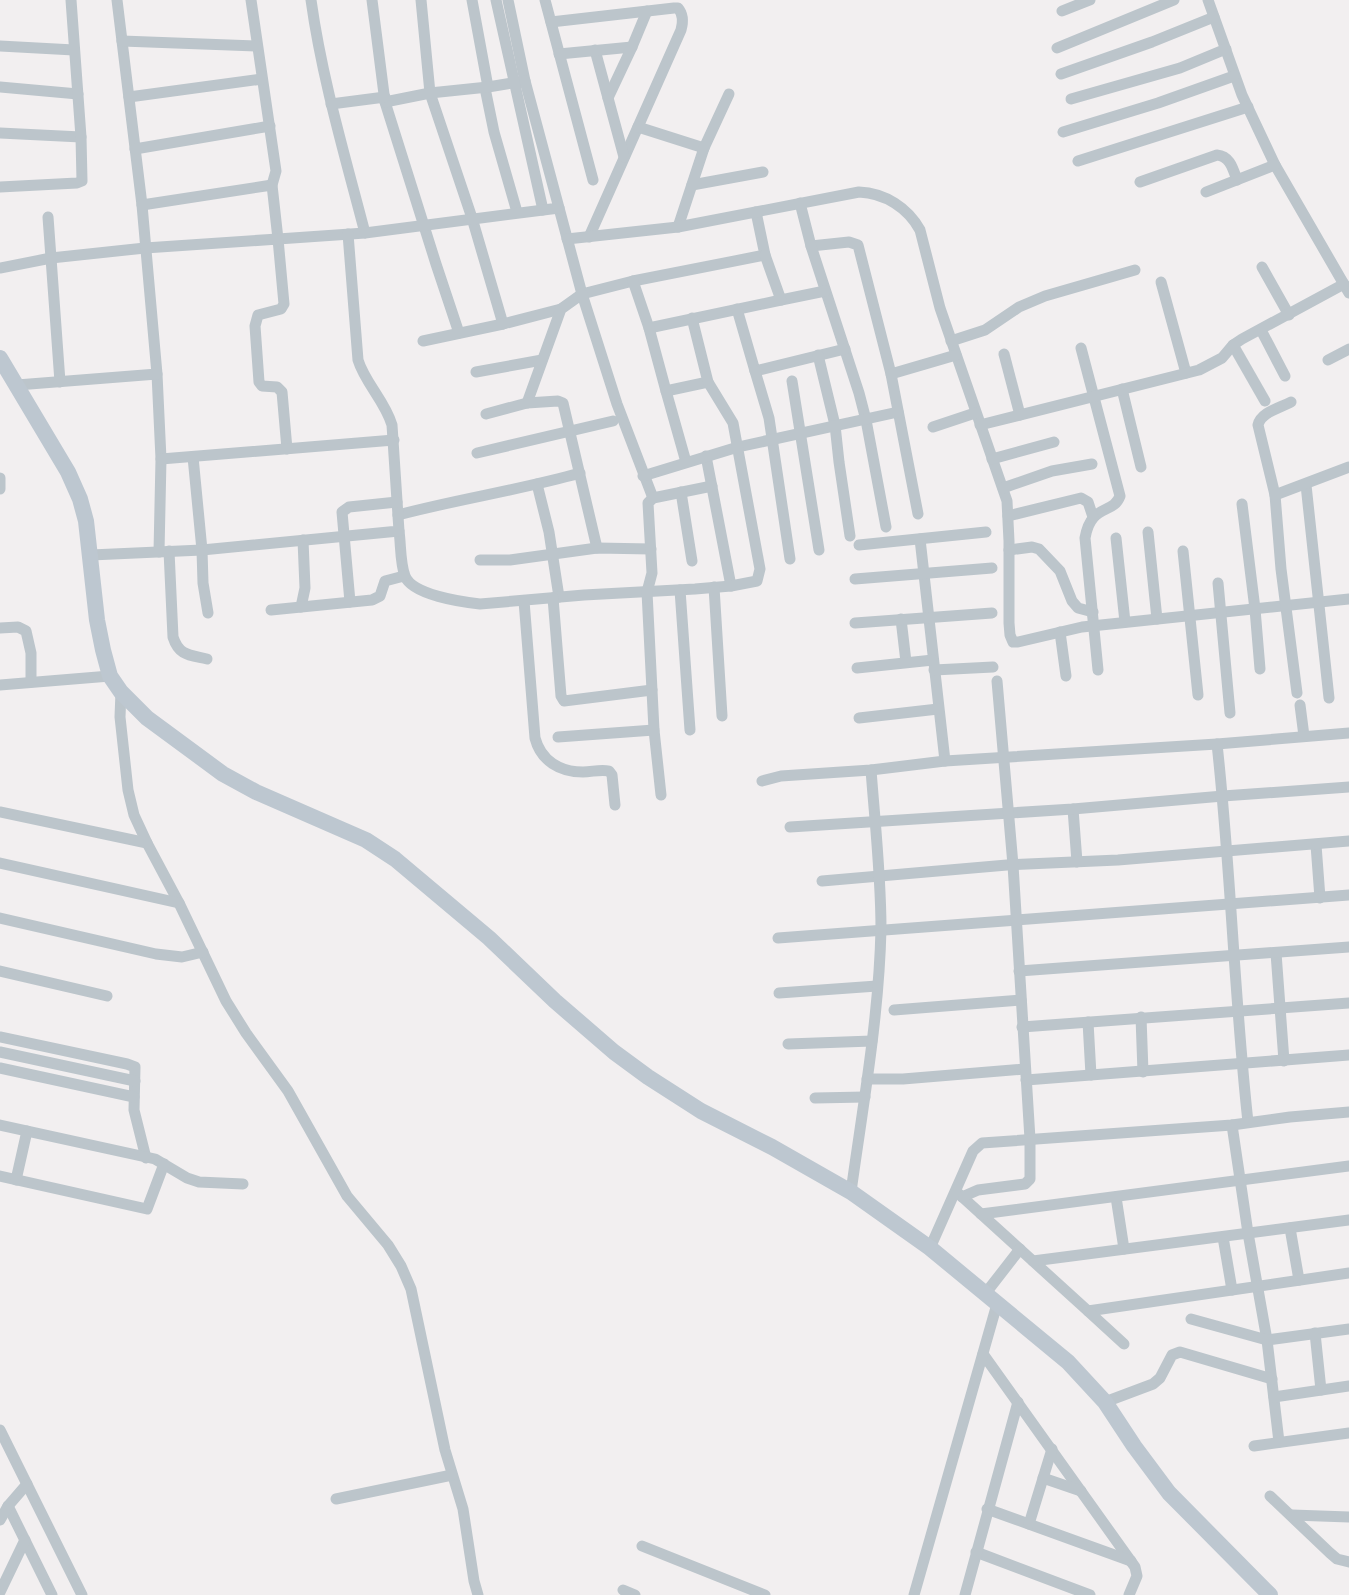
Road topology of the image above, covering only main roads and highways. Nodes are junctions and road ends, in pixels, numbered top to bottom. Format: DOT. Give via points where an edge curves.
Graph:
graph roads {
  1 [pos="0,358"];
  2 [pos="1270,1595"];
  1 -- 2 [label="main road" via="80,499 110,676 147,718 223,774 366,840 395,859 648,1077 851,1192 930,1248 1068,1362 1105,1402 1169,1493"];
}
